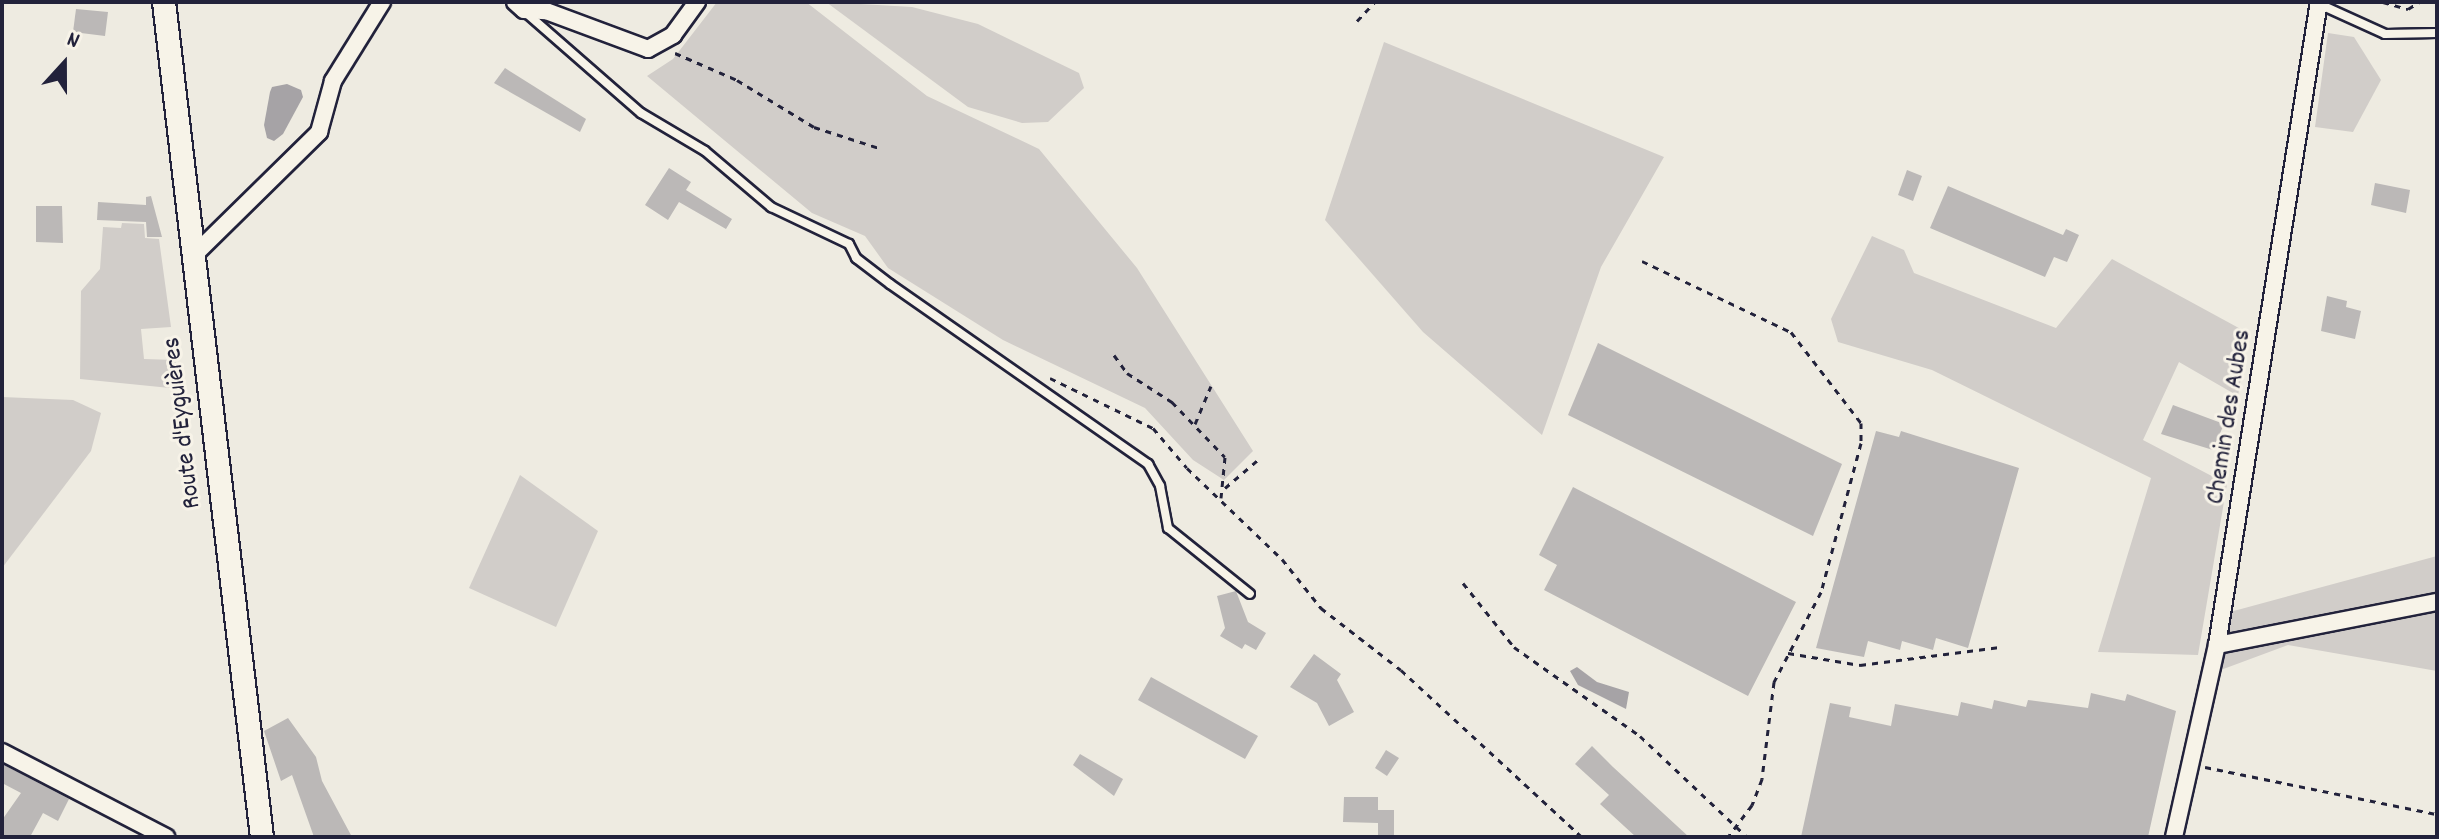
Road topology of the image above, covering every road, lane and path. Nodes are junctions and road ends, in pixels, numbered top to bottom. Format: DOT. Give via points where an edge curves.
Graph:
graph roads {
  1 [pos="164,2"];
  2 [pos="382,2"];
  3 [pos="697,2"];
  4 [pos="1375,2"];
  5 [pos="2383,2"];
  6 [pos="2419,2"];
  7 [pos="2319,3"];
  8 [pos="519,6"];
  9 [pos="1357,21"];
  10 [pos="2437,33"];
  11 [pos="661,46"];
  12 [pos="879,148"];
  13 [pos="191,258"];
  14 [pos="1642,261"];
  15 [pos="1114,355"];
  16 [pos="1039,374"];
  17 [pos="1211,386"];
  18 [pos="1195,424"];
  19 [pos="1260,458"];
  20 [pos="1225,488"];
  21 [pos="1221,498"];
  22 [pos="1463,583"];
  23 [pos="1250,594"];
  24 [pos="2437,602"];
  25 [pos="2217,645"];
  26 [pos="2000,647"];
  27 [pos="1788,653"];
  28 [pos="2,752"];
  29 [pos="2191,760"];
  30 [pos="2437,814"];
  31 [pos="1736,827"];
  32 [pos="166,837"];
  33 [pos="262,837"];
  34 [pos="1582,837"];
  35 [pos="1728,837"];
  36 [pos="1747,837"];
  37 [pos="2174,837"];
  1 -- 13 [label="main road, Route d'Eyguières"];
  2 -- 13 [label="street" via="333,81 319,132"];
  3 -- 11 [label="street"];
  4 -- 9 [label="path"];
  5 -- 6 [label="path" via="2408,9"];
  7 -- 10 [label="lane" via="2385,34"];
  7 -- 25 [label="street, Chemin des Aubes"];
  8 -- 11 [label="street" via="648,49"];
  8 -- 23 [label="lane" via="641,113 705,151 771,207 849,244 856,258 890,284 1148,464 1160,486 1168,528"];
  11 -- 12 [label="path" via="737,80 814,127"];
  13 -- 33 [label="main road, Route d'Eyguières"];
  14 -- 27 [label="path" via="1791,332 1861,423 1861,443 1821,592"];
  15 -- 18 [label="path" via="1127,373"];
  16 -- 21 [label="path" via="1153,428"];
  17 -- 18 [label="path"];
  18 -- 20 [label="path" via="1225,457"];
  19 -- 20 [label="path"];
  20 -- 21 [label="path"];
  21 -- 34 [label="path" via="1282,559 1321,608 1401,670"];
  22 -- 31 [label="path" via="1514,647 1640,736"];
  24 -- 25 [label="street"];
  25 -- 29 [label="street, Chemin des Aubes"];
  26 -- 27 [label="path" via="1860,665"];
  27 -- 31 [label="path" via="1774,682 1762,779"];
  28 -- 32 [label="street"];
  29 -- 30 [label="path" via="2212,770"];
  29 -- 37 [label="street, Chemin des Aubes"];
  31 -- 35 [label="path"];
  31 -- 36 [label="path"];
}
